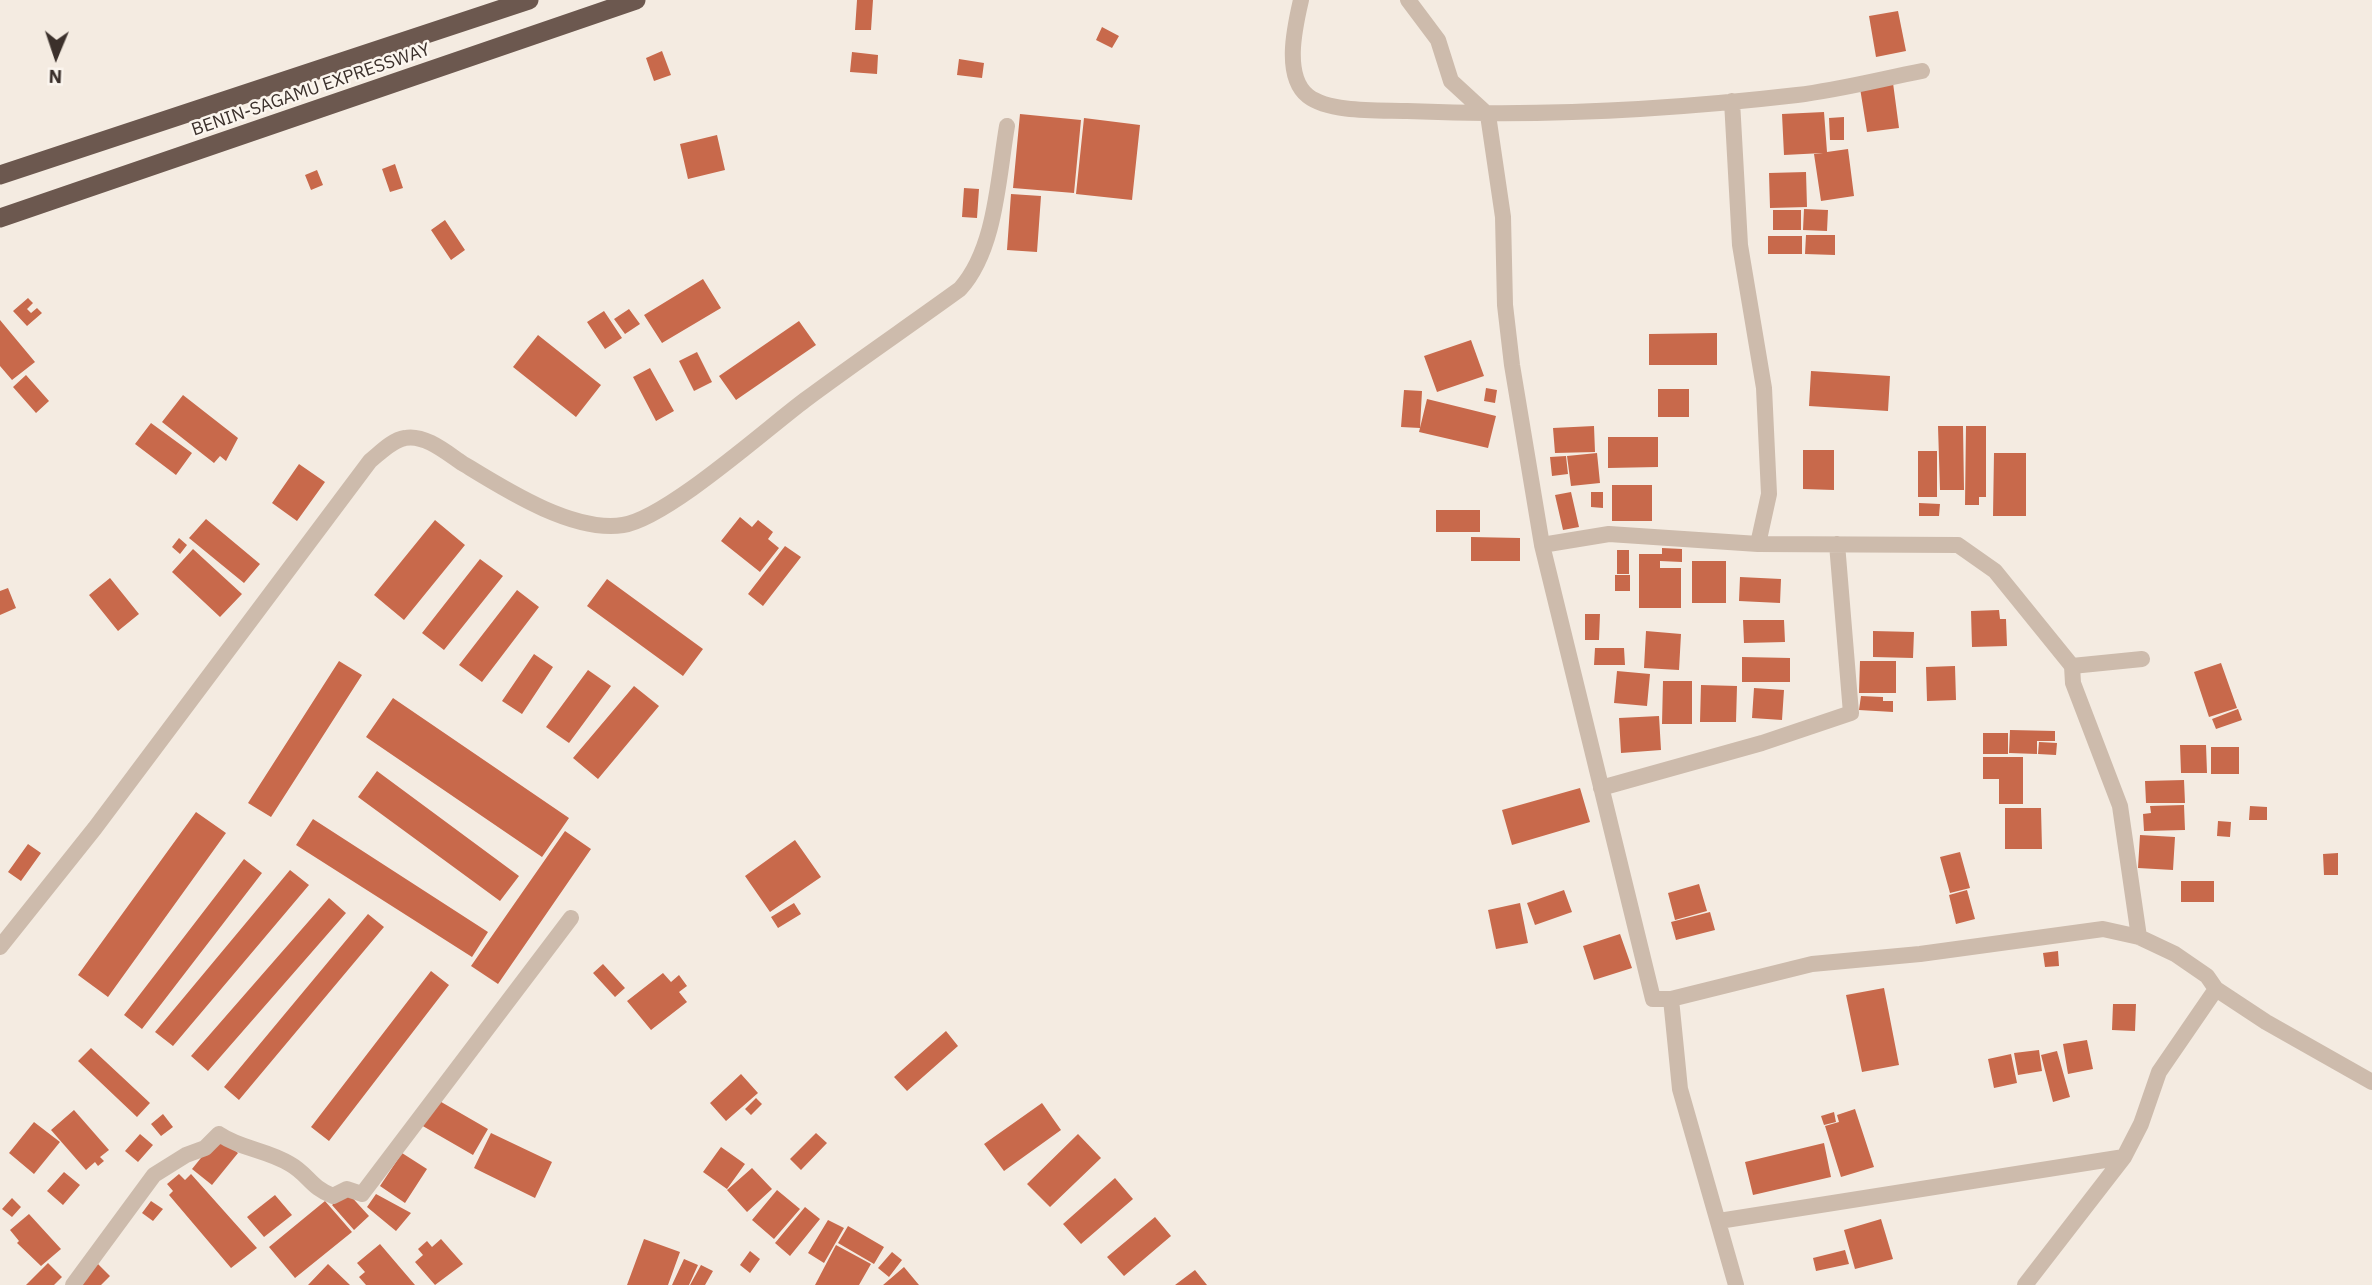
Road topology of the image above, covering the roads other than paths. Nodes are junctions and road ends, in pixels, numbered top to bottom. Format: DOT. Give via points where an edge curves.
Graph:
graph roads {
  1 [pos="529,0"];
  2 [pos="636,0"];
  3 [pos="1301,0"];
  4 [pos="1408,0"];
  5 [pos="1922,71"];
  6 [pos="1731,101"];
  7 [pos="1488,115"];
  8 [pos="1007,126"];
  9 [pos="1,174"];
  10 [pos="0,218"];
  11 [pos="1758,544"];
  12 [pos="1837,544"];
  13 [pos="1542,545"];
  14 [pos="2142,659"];
  15 [pos="2072,666"];
  16 [pos="1601,788"];
  17 [pos="571,918"];
  18 [pos="2139,937"];
  19 [pos="0,947"];
  20 [pos="2216,989"];
  21 [pos="1671,999"];
  22 [pos="2372,1082"];
  23 [pos="2124,1157"];
  24 [pos="1719,1221"];
  25 [pos="73,1285"];
  26 [pos="1736,1285"];
  27 [pos="2025,1285"];
  1 -- 9 [label="highway, BENIN-SAGAMU EXPRESSWAY"];
  2 -- 10 [label="highway, BENIN-SAGAMU EXPRESSWAY"];
  3 -- 7 [label="street" via="1294,31 1296,77 1308,96 1341,108"];
  4 -- 7 [label="street" via="1438,40 1451,81"];
  5 -- 6 [label="street" via="1800,94"];
  6 -- 7 [label="street"];
  6 -- 11 [label="street" via="1740,245 1764,388 1769,494"];
  7 -- 13 [label="street" via="1503,217 1512,365"];
  8 -- 19 [label="street" via="984,252 960,289 641,520 604,525 564,516 520,498 430,443 405,438 389,445 370,461 95,828"];
  11 -- 12 [label="street"];
  11 -- 13 [label="street" via="1609,534"];
  12 -- 15 [label="street" via="1958,545 1995,571"];
  12 -- 16 [label="street" via="1851,713"];
  13 -- 16 [label="street"];
  14 -- 15 [label="street"];
  15 -- 18 [label="street" via="2073,682 2120,806"];
  16 -- 21 [label="street" via="1653,999"];
  17 -- 25 [label="street" via="362,1194 347,1189 333,1196 317,1190 290,1164 235,1145 219,1134 205,1148 154,1175"];
  18 -- 20 [label="street" via="2175,954 2207,976"];
  18 -- 21 [label="street" via="2103,929 2071,931 1920,954 1812,964"];
  20 -- 22 [label="street"];
  20 -- 23 [label="street" via="2159,1072 2141,1125"];
  21 -- 24 [label="street" via="1680,1090"];
  23 -- 24 [label="street"];
  23 -- 27 [label="street"];
  24 -- 26 [label="street"];
}
